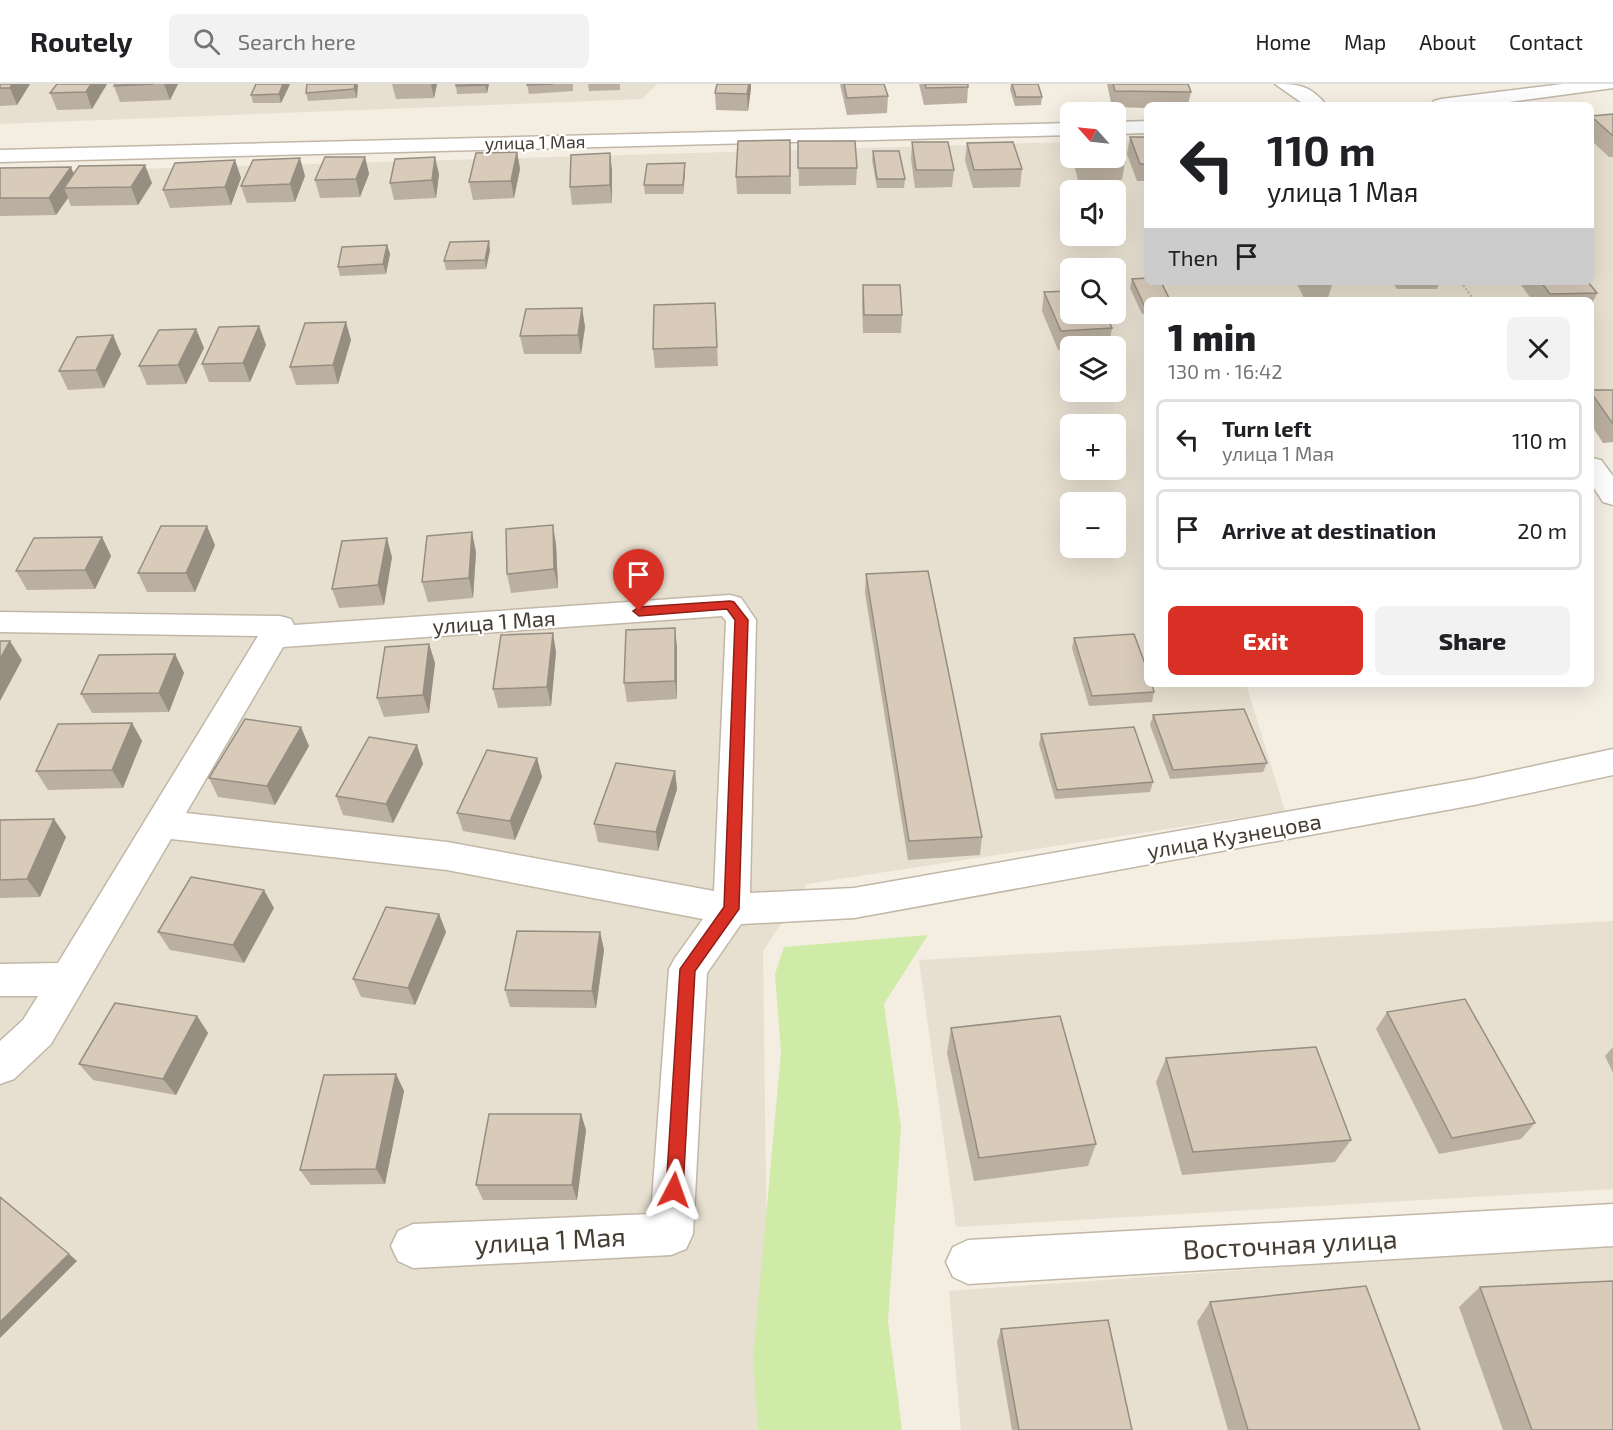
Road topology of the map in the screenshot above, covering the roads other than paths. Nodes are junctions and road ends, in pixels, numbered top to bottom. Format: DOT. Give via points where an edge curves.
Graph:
graph roads {
  1 [pos="1284,84"];
  2 [pos="1607,84"];
  3 [pos="1313,102"];
  4 [pos="1466,102"];
  5 [pos="1144,127"];
  6 [pos="1126,128"];
  7 [pos="1060,129"];
  8 [pos="0,156"];
  9 [pos="1594,469"];
  10 [pos="1613,496"];
  11 [pos="0,622"];
  12 [pos="273,637"];
  13 [pos="1613,762"];
  14 [pos="161,824"];
  15 [pos="731,909"];
  16 [pos="68,979"];
  17 [pos="0,980"];
  18 [pos="0,1066"];
  19 [pos="1613,1225"];
  20 [pos="413,1246"];
  21 [pos="968,1262"];
  1 -- 3 [label="street"];
  2 -- 4 [label="street"];
  5 -- 6 [label="street"];
  7 -- 8 [label="street, улица 1 Мая"];
  9 -- 10 [label="street"];
  11 -- 12 [label="street" via="280,626"];
  12 -- 14 [label="street"];
  12 -- 15 [label="street, улица 1 Мая" via="730,605 741,620"];
  13 -- 15 [label="street, улица Кузнецова" via="1474,792 854,903"];
  14 -- 15 [label="street" via="447,856"];
  14 -- 16 [label="street"];
  15 -- 20 [label="street, улица 1 Мая" via="688,969 672,1234"];
  16 -- 17 [label="street"];
  16 -- 18 [label="street" via="37,1032"];
  19 -- 21 [label="street, Восточная улица"];
}
